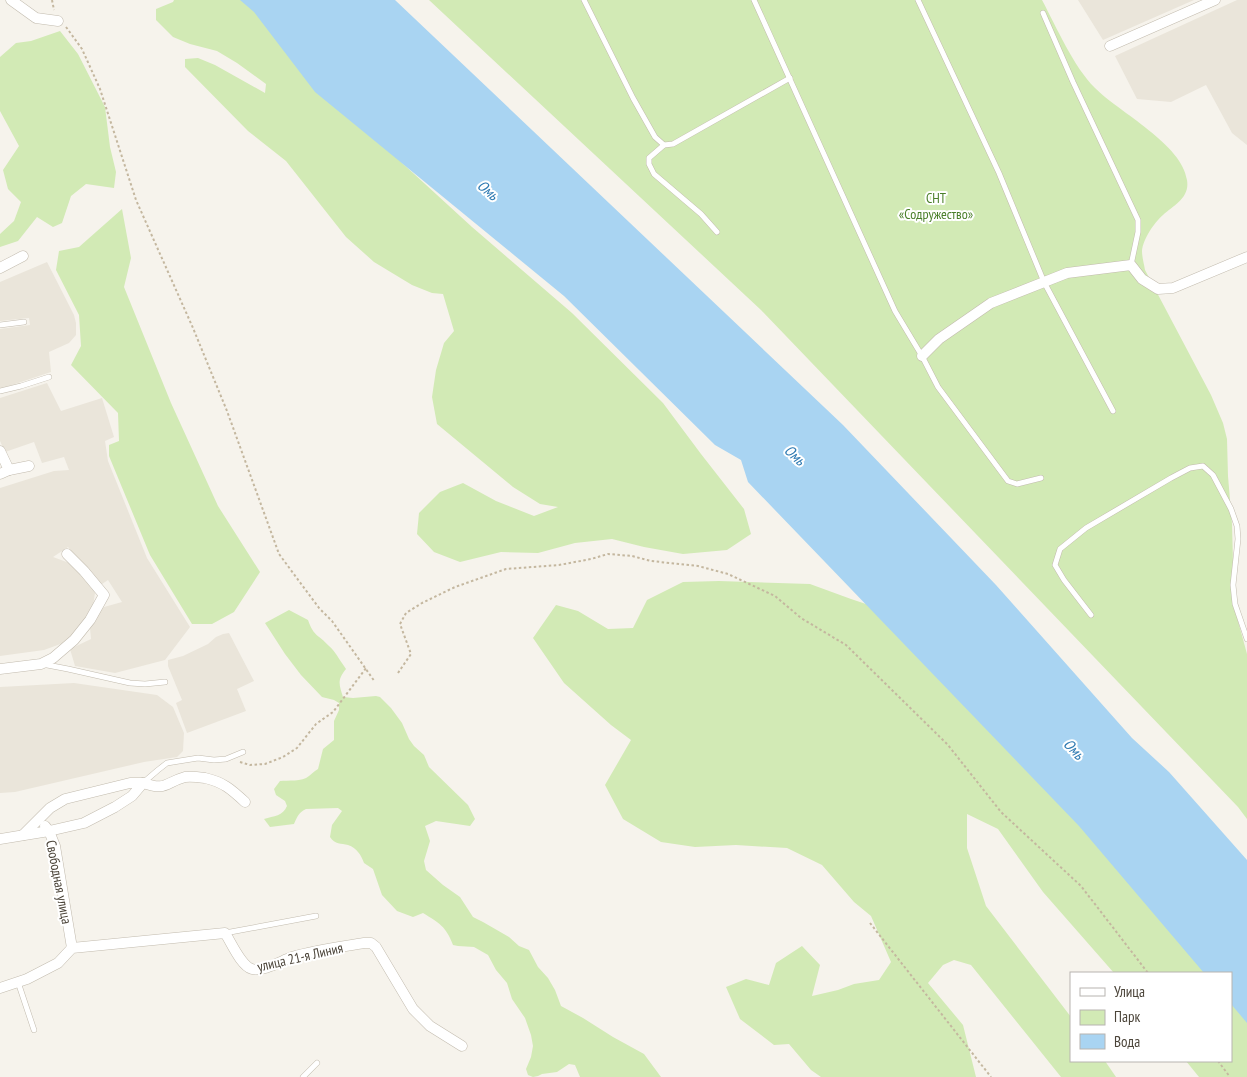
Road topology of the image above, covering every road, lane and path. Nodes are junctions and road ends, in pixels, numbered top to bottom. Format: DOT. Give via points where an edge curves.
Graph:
graph roads {
  1 [pos="11,0"];
  2 [pos="584,0"];
  3 [pos="754,0"];
  4 [pos="918,0"];
  5 [pos="1215,0"];
  6 [pos="1043,13"];
  7 [pos="58,21"];
  8 [pos="1110,46"];
  9 [pos="790,78"];
  10 [pos="664,145"];
  11 [pos="717,232"];
  12 [pos="23,256"];
  13 [pos="1247,257"];
  14 [pos="1131,265"];
  15 [pos="0,268"];
  16 [pos="1044,282"];
  17 [pos="24,322"];
  18 [pos="0,325"];
  19 [pos="922,356"];
  20 [pos="49,377"];
  21 [pos="0,392"];
  22 [pos="1113,410"];
  23 [pos="0,451"];
  24 [pos="29,466"];
  25 [pos="5,472"];
  26 [pos="1041,478"];
  27 [pos="67,554"];
  28 [pos="1091,615"];
  29 [pos="1247,639"];
  30 [pos="41,664"];
  31 [pos="366,668"];
  32 [pos="0,669"];
  33 [pos="398,673"];
  34 [pos="165,682"];
  35 [pos="375,682"];
  36 [pos="242,752"];
  37 [pos="226,758"];
  38 [pos="143,783"];
  39 [pos="245,802"];
  40 [pos="39,819"];
  41 [pos="49,831"];
  42 [pos="24,835"];
  43 [pos="0,839"];
  44 [pos="316,916"];
  45 [pos="870,923"];
  46 [pos="226,932"];
  47 [pos="72,948"];
  48 [pos="1147,972"];
  49 [pos="18,982"];
  50 [pos="0,988"];
  51 [pos="34,1030"];
  52 [pos="462,1046"];
  53 [pos="1219,1062"];
  54 [pos="317,1063"];
  55 [pos="302,1077"];
  56 [pos="991,1077"];
  57 [pos="1230,1077"];
  1 -- 7 [label="street" via="36,18"];
  2 -- 10 [label="lane" via="633,98 655,136"];
  3 -- 9 [label="lane"];
  4 -- 16 [label="lane" via="1000,173"];
  5 -- 8 [label="street"];
  6 -- 14 [label="lane" via="1138,220"];
  7 -- 31 [label="path" via="82,49 100,89 136,200 227,412 279,554"];
  9 -- 10 [label="lane" via="672,144"];
  9 -- 19 [label="lane" via="895,312"];
  10 -- 11 [label="lane" via="649,158 654,174"];
  12 -- 15 [label="street"];
  13 -- 14 [label="street" via="1173,288 1158,290 1142,279"];
  14 -- 16 [label="street" via="1067,273"];
  16 -- 19 [label="street" via="991,303 939,339"];
  16 -- 22 [label="lane"];
  17 -- 18 [label="lane"];
  19 -- 26 [label="lane" via="938,387 1008,480 1017,484"];
  20 -- 21 [label="lane"];
  23 -- 25 [label="street"];
  24 -- 25 [label="street"];
  27 -- 30 [label="street" via="104,596 74,640 54,658"];
  28 -- 29 [label="lane" via="1055,565 1060,550 1086,528 1171,478 1190,468 1203,466 1213,475 1237,526 1233,586 1235,604"];
  30 -- 32 [label="street"];
  30 -- 34 [label="lane" via="130,683"];
  31 -- 35 [label="path"];
  31 -- 37 [label="path" via="333,712 316,724 297,748 265,764 250,765"];
  33 -- 48 [label="path" via="411,654 400,624 406,613 455,587 506,569 559,565 608,554 698,566 728,574 775,596 801,618 846,645 948,745 1001,812 1081,886"];
  36 -- 37 [label="lane"];
  37 -- 38 [label="lane" via="168,763"];
  38 -- 39 [label="street" via="162,787 196,776 217,781"];
  38 -- 40 [label="street" via="130,783 65,799"];
  38 -- 41 [label="street" via="132,796 108,811 84,823"];
  40 -- 41 [label="street, Свободная улица"];
  40 -- 42 [label="street"];
  41 -- 42 [label="street"];
  41 -- 47 [label="street, Свободная улица" via="55,846"];
  42 -- 43 [label="street"];
  44 -- 46 [label="lane"];
  45 -- 56 [label="path"];
  46 -- 47 [label="street"];
  46 -- 52 [label="street, улица 21-я Линия" via="243,962 251,969 260,970 293,957 371,943 414,1009 430,1026"];
  47 -- 49 [label="street" via="58,963"];
  49 -- 50 [label="street"];
  49 -- 51 [label="lane"];
  53 -- 57 [label="path"];
  54 -- 55 [label="lane"];
}
